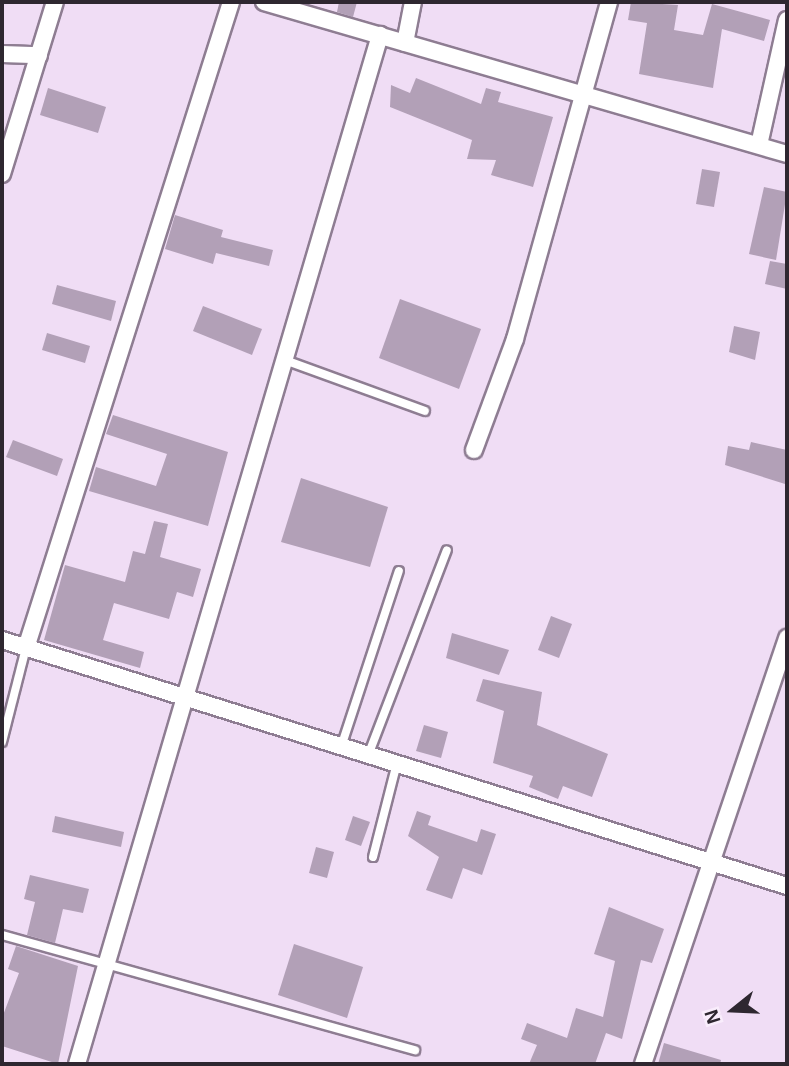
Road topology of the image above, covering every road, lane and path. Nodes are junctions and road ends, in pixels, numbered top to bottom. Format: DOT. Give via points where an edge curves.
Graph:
graph roads {
  1 [pos="55,2"];
  2 [pos="231,2"];
  3 [pos="264,2"];
  4 [pos="414,2"];
  5 [pos="609,2"];
  6 [pos="787,20"];
  7 [pos="380,35"];
  8 [pos="405,43"];
  9 [pos="2,54"];
  10 [pos="39,55"];
  11 [pos="587,98"];
  12 [pos="759,145"];
  13 [pos="787,154"];
  14 [pos="2,174"];
  15 [pos="282,359"];
  16 [pos="425,411"];
  17 [pos="474,450"];
  18 [pos="447,550"];
  19 [pos="399,571"];
  20 [pos="787,638"];
  21 [pos="2,640"];
  22 [pos="26,649"];
  23 [pos="187,699"];
  24 [pos="2,742"];
  25 [pos="342,744"];
  26 [pos="369,753"];
  27 [pos="397,763"];
  28 [pos="373,857"];
  29 [pos="708,861"];
  30 [pos="787,886"];
  31 [pos="2,935"];
  32 [pos="109,968"];
  33 [pos="415,1050"];
  34 [pos="77,1064"];
  35 [pos="643,1064"];
  1 -- 10 [label="street"];
  2 -- 22 [label="street"];
  3 -- 7 [label="street"];
  4 -- 8 [label="street"];
  5 -- 11 [label="street"];
  6 -- 12 [label="street"];
  7 -- 8 [label="street"];
  7 -- 15 [label="street"];
  8 -- 11 [label="street"];
  9 -- 10 [label="street"];
  10 -- 14 [label="street"];
  11 -- 12 [label="street"];
  11 -- 17 [label="street" via="515,339"];
  12 -- 13 [label="street"];
  15 -- 16 [label="lane"];
  15 -- 23 [label="street"];
  18 -- 26 [label="lane"];
  19 -- 25 [label="lane"];
  20 -- 29 [label="street"];
  21 -- 22 [label="street"];
  22 -- 23 [label="street"];
  22 -- 24 [label="lane"];
  23 -- 25 [label="street"];
  23 -- 32 [label="street"];
  25 -- 26 [label="street"];
  26 -- 27 [label="street"];
  27 -- 28 [label="lane"];
  27 -- 29 [label="street"];
  29 -- 30 [label="street"];
  29 -- 35 [label="street"];
  31 -- 32 [label="lane"];
  32 -- 33 [label="lane"];
  32 -- 34 [label="street"];
}
